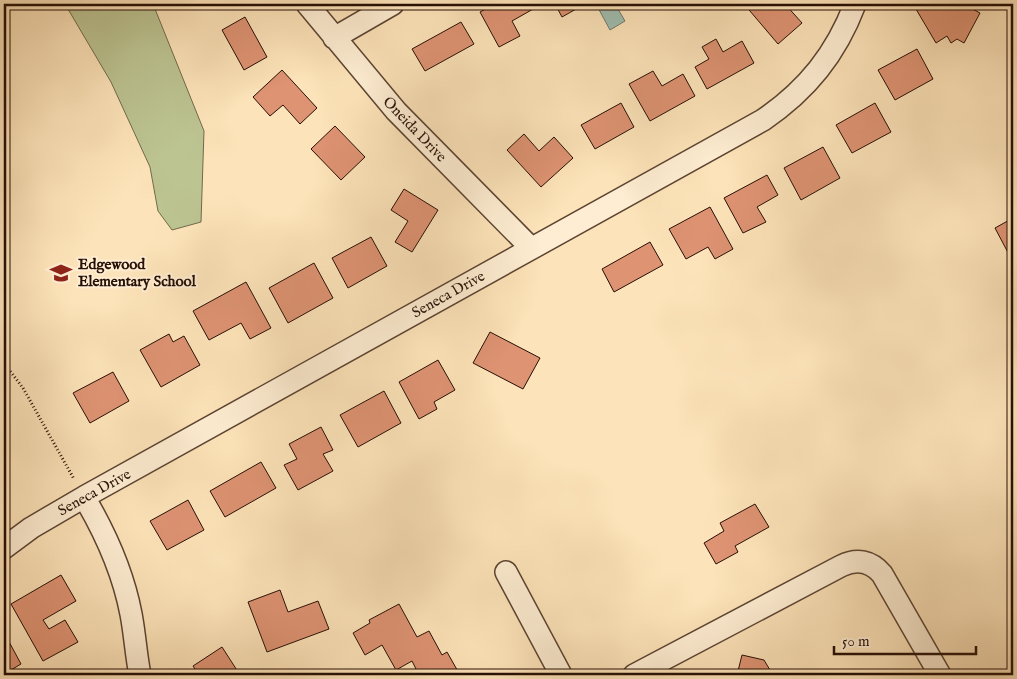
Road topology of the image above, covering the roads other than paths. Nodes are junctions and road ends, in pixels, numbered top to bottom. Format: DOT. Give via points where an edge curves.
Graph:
graph roads {
  1 [pos="307,4"];
  2 [pos="393,4"];
  3 [pos="855,4"];
  4 [pos="334,38"];
  5 [pos="531,248"];
  6 [pos="84,497"];
  7 [pos="4,548"];
  8 [pos="506,572"];
  9 [pos="140,675"];
  10 [pos="561,675"];
  11 [pos="634,675"];
  12 [pos="940,675"];
  1 -- 4 [label="street, Oneida Drive"];
  2 -- 4 [label="street"];
  3 -- 5 [label="street, Seneca Drive" via="826,62 813,79 781,108"];
  4 -- 5 [label="street, Oneida Drive" via="396,111"];
  5 -- 6 [label="street, Seneca Drive"];
  6 -- 7 [label="street, Seneca Drive"];
  6 -- 9 [label="street" via="109,544 121,576 131,614"];
  8 -- 10 [label="street"];
  11 -- 12 [label="street" via="856,561 871,564 882,574"];
}
